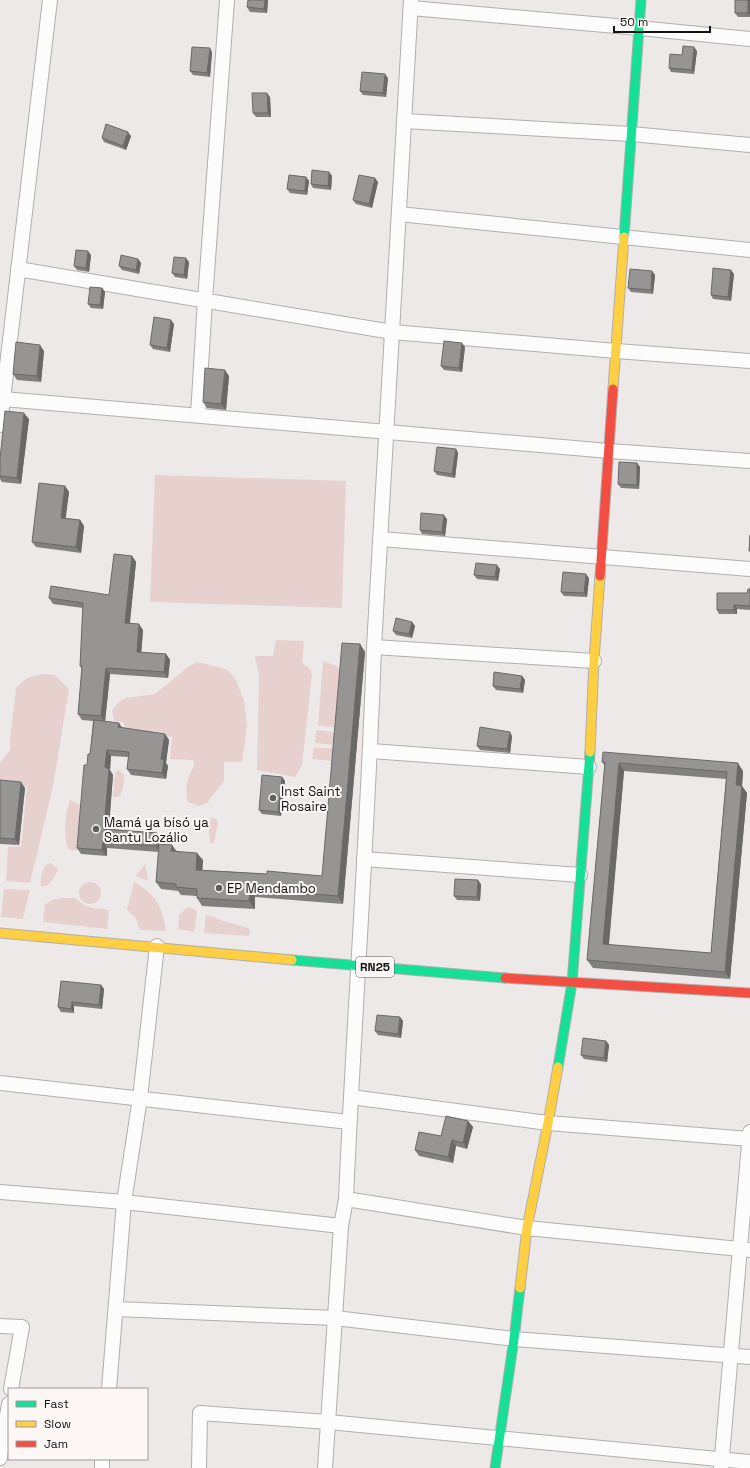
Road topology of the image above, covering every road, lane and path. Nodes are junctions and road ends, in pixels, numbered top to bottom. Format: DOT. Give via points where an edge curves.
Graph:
graph roads {
  1 [pos="50,0"];
  2 [pos="227,0"];
  3 [pos="641,0"];
  4 [pos="411,4"];
  5 [pos="639,28"];
  6 [pos="750,39"];
  7 [pos="404,121"];
  8 [pos="631,134"];
  9 [pos="750,145"];
  10 [pos="399,214"];
  11 [pos="624,238"];
  12 [pos="750,250"];
  13 [pos="18,269"];
  14 [pos="205,300"];
  15 [pos="392,332"];
  16 [pos="616,351"];
  17 [pos="750,361"];
  18 [pos="3,399"];
  19 [pos="198,415"];
  20 [pos="0,425"];
  21 [pos="387,431"];
  22 [pos="609,451"];
  23 [pos="750,461"];
  24 [pos="381,539"];
  25 [pos="602,557"];
  26 [pos="750,569"];
  27 [pos="374,648"];
  28 [pos="594,662"];
  29 [pos="371,751"];
  30 [pos="589,767"];
  31 [pos="364,859"];
  32 [pos="580,875"];
  33 [pos="0,933"];
  34 [pos="157,946"];
  35 [pos="358,966"];
  36 [pos="572,983"];
  37 [pos="750,994"];
  38 [pos="0,1083"];
  39 [pos="351,1097"];
  40 [pos="140,1098"];
  41 [pos="349,1122"];
  42 [pos="548,1123"];
  43 [pos="750,1137"];
  44 [pos="0,1192"];
  45 [pos="346,1199"];
  46 [pos="124,1202"];
  47 [pos="341,1226"];
  48 [pos="527,1228"];
  49 [pos="745,1249"];
  50 [pos="116,1309"];
  51 [pos="336,1318"];
  52 [pos="0,1326"];
  53 [pos="514,1339"];
  54 [pos="730,1356"];
  55 [pos="750,1357"];
  56 [pos="12,1388"];
  57 [pos="109,1388"];
  58 [pos="8,1410"];
  59 [pos="328,1422"];
  60 [pos="499,1437"];
  61 [pos="0,1458"];
  62 [pos="750,1462"];
  63 [pos="721,1464"];
  64 [pos="199,1468"];
  65 [pos="325,1468"];
  66 [pos="495,1468"];
  1 -- 13 [label="street"];
  2 -- 14 [label="street"];
  3 -- 5 [label="street"];
  4 -- 5 [label="street"];
  4 -- 7 [label="street"];
  5 -- 6 [label="street"];
  5 -- 8 [label="street"];
  7 -- 8 [label="street"];
  7 -- 10 [label="street"];
  8 -- 9 [label="street"];
  8 -- 11 [label="street"];
  10 -- 11 [label="street"];
  10 -- 15 [label="street"];
  11 -- 12 [label="street"];
  11 -- 16 [label="street"];
  13 -- 14 [label="street"];
  13 -- 18 [label="street"];
  14 -- 15 [label="street"];
  14 -- 19 [label="street"];
  15 -- 16 [label="street"];
  15 -- 21 [label="street"];
  16 -- 17 [label="street"];
  16 -- 22 [label="street"];
  18 -- 19 [label="street"];
  18 -- 20 [label="street"];
  19 -- 21 [label="street"];
  21 -- 22 [label="street"];
  21 -- 24 [label="street"];
  22 -- 23 [label="street"];
  22 -- 25 [label="street"];
  24 -- 25 [label="street"];
  24 -- 27 [label="street"];
  25 -- 26 [label="street"];
  25 -- 28 [label="street"];
  27 -- 28 [label="street"];
  27 -- 29 [label="street"];
  28 -- 30 [label="street"];
  29 -- 30 [label="street"];
  29 -- 31 [label="street"];
  30 -- 32 [label="street"];
  31 -- 32 [label="street"];
  31 -- 35 [label="street"];
  32 -- 36 [label="street"];
  33 -- 34 [label="street, RN25"];
  34 -- 35 [label="street, RN25"];
  34 -- 40 [label="street"];
  35 -- 36 [label="street, RN25"];
  35 -- 39 [label="street"];
  36 -- 37 [label="street, RN25"];
  36 -- 42 [label="street"];
  38 -- 40 [label="street"];
  39 -- 41 [label="street"];
  39 -- 42 [label="street"];
  40 -- 41 [label="street"];
  40 -- 46 [label="street"];
  41 -- 45 [label="street"];
  42 -- 43 [label="street"];
  42 -- 48 [label="street"];
  43 -- 49 [label="street"];
  44 -- 46 [label="street"];
  45 -- 47 [label="street"];
  45 -- 48 [label="street"];
  46 -- 47 [label="street"];
  46 -- 50 [label="street"];
  47 -- 51 [label="street"];
  48 -- 49 [label="street"];
  48 -- 53 [label="street"];
  49 -- 54 [label="street"];
  50 -- 51 [label="street"];
  50 -- 57 [label="street"];
  51 -- 53 [label="street"];
  51 -- 59 [label="street"];
  52 -- 56 [label="street" via="22,1327"];
  53 -- 54 [label="street"];
  53 -- 60 [label="street"];
  54 -- 55 [label="street"];
  54 -- 63 [label="street"];
  58 -- 61 [label="street"];
  59 -- 60 [label="street"];
  59 -- 64 [label="street" via="200,1413"];
  59 -- 65 [label="street"];
  60 -- 63 [label="street"];
  60 -- 66 [label="street"];
  62 -- 63 [label="street"];
}
